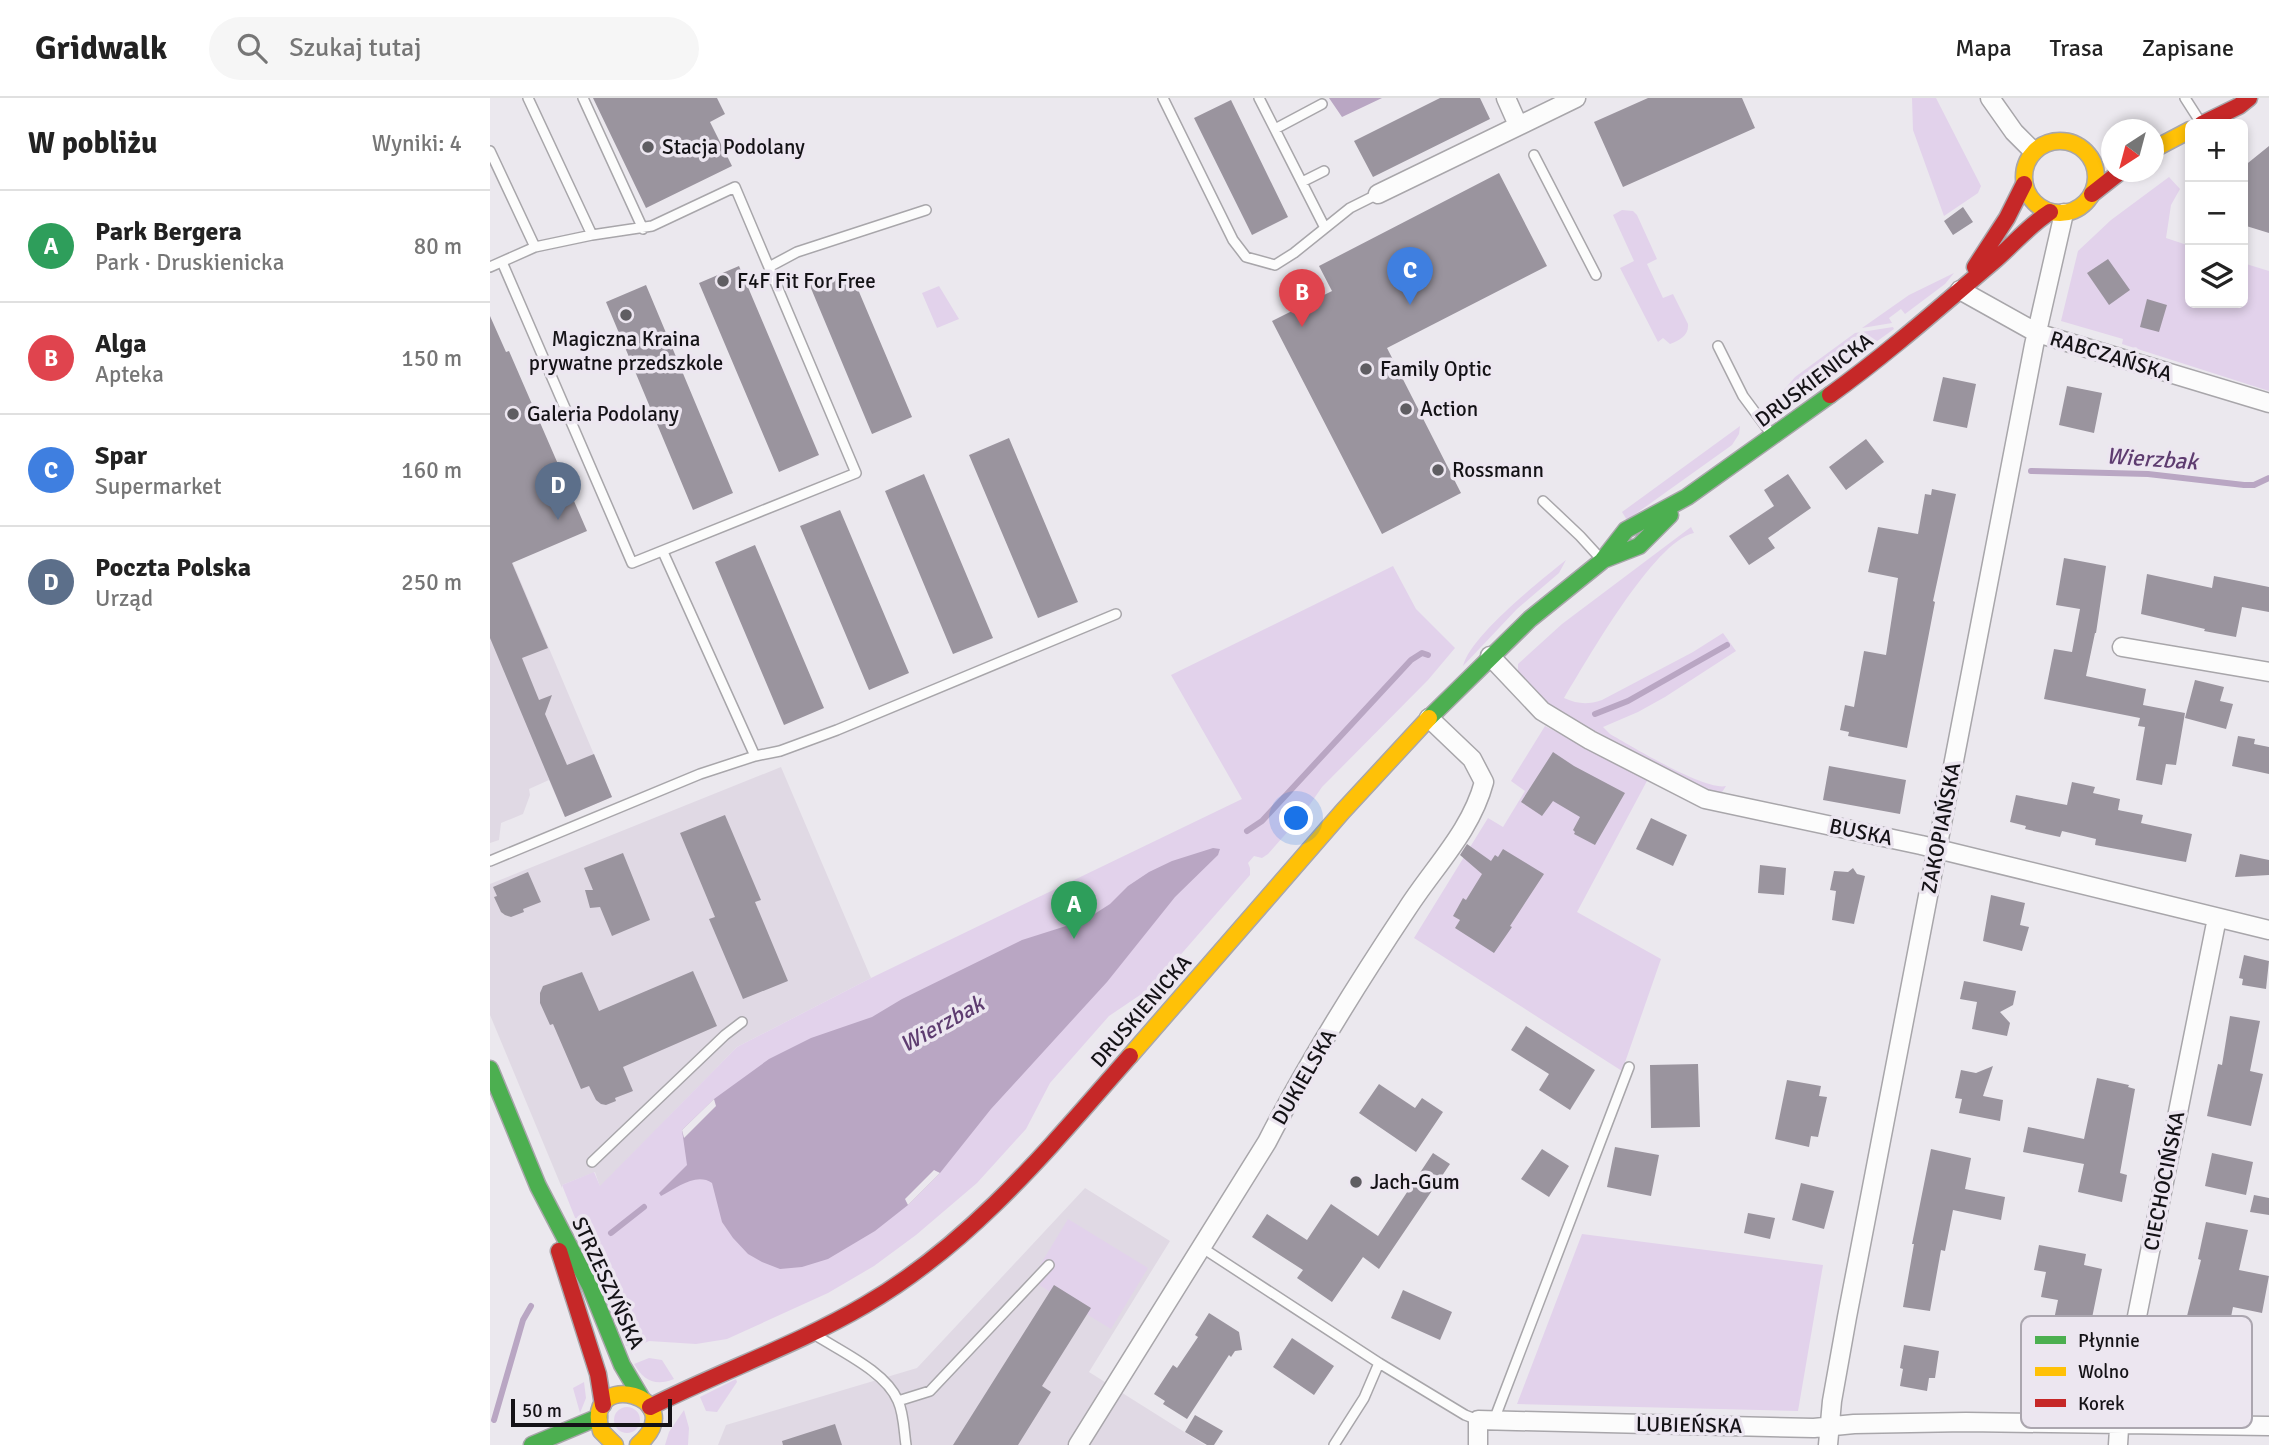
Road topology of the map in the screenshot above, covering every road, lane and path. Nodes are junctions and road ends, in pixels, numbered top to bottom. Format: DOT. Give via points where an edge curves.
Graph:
graph roads {
  1 [pos="528,98"];
  2 [pos="583,98"];
  3 [pos="1163,98"];
  4 [pos="1259,98"];
  5 [pos="1506,98"];
  6 [pos="1576,98"];
  7 [pos="1990,98"];
  8 [pos="2185,98"];
  9 [pos="2249,98"];
  10 [pos="1322,104"];
  11 [pos="2199,119"];
  12 [pos="2212,119"];
  13 [pos="1518,125"];
  14 [pos="1275,129"];
  15 [pos="2185,132"];
  16 [pos="2164,143"];
  17 [pos="2086,150"];
  18 [pos="490,151"];
  19 [pos="2033,151"];
  20 [pos="2101,151"];
  21 [pos="1534,155"];
  22 [pos="1324,171"];
  23 [pos="1302,182"];
  24 [pos="2107,182"];
  25 [pos="2024,184"];
  26 [pos="1378,194"];
  27 [pos="2092,194"];
  28 [pos="926,210"];
  29 [pos="2057,213"];
  30 [pos="1325,228"];
  31 [pos="643,229"];
  32 [pos="592,235"];
  33 [pos="535,247"];
  34 [pos="502,262"];
  35 [pos="490,267"];
  36 [pos="769,267"];
  37 [pos="1596,275"];
  38 [pos="1960,290"];
  39 [pos="2037,333"];
  40 [pos="1718,346"];
  41 [pos="2269,403"];
  42 [pos="1773,436"];
  43 [pos="1543,501"];
  44 [pos="663,552"];
  45 [pos="1602,561"];
  46 [pos="1116,614"];
  47 [pos="2122,647"];
  48 [pos="1490,656"];
  49 [pos="2269,672"];
  50 [pos="1430,718"];
  51 [pos="755,756"];
  52 [pos="1937,850"];
  53 [pos="490,861"];
  54 [pos="2217,918"];
  55 [pos="2269,930"];
  56 [pos="742,1022"];
  57 [pos="1629,1067"];
  58 [pos="490,1069"];
  59 [pos="592,1162"];
  60 [pos="538,1186"];
  61 [pos="1201,1247"];
  62 [pos="1049,1265"];
  63 [pos="2137,1316"];
  64 [pos="812,1333"];
  65 [pos="1379,1363"];
  66 [pos="898,1401"];
  67 [pos="646,1402"];
  68 [pos="601,1411"];
  69 [pos="1486,1420"];
  70 [pos="2021,1423"];
  71 [pos="1829,1426"];
  72 [pos="646,1442"];
  73 [pos="532,1445"];
  74 [pos="613,1445"];
  75 [pos="906,1445"];
  76 [pos="1078,1445"];
  77 [pos="1334,1445"];
  78 [pos="1478,1445"];
  79 [pos="1828,1445"];
  1 -- 32 [label="lane"];
  2 -- 31 [label="lane"];
  3 -- 30 [label="lane" via="1233,240 1246,257 1275,265"];
  4 -- 14 [label="lane"];
  5 -- 13 [label="street"];
  6 -- 13 [label="street"];
  7 -- 19 [label="street"];
  8 -- 11 [label="lane"];
  9 -- 12 [label="street"];
  10 -- 14 [label="lane"];
  13 -- 26 [label="street"];
  14 -- 23 [label="lane"];
  15 -- 16 [label="street"];
  17 -- 19 [label="street" via="2065,140 2042,144"];
  17 -- 20 [label="street"];
  17 -- 27 [label="street" via="2096,171"];
  18 -- 33 [label="lane"];
  19 -- 25 [label="street" via="2023,172"];
  21 -- 37 [label="lane"];
  22 -- 23 [label="lane"];
  23 -- 30 [label="lane"];
  24 -- 27 [label="street"];
  25 -- 29 [label="street" via="2038,206"];
  25 -- 38 [label="street, DRUSKIENICKA"];
  26 -- 30 [label="lane"];
  27 -- 29 [label="street" via="2075,210"];
  28 -- 36 [label="lane" via="797,252"];
  29 -- 38 [label="street, DRUSKIENICKA" via="2034,223"];
  29 -- 39 [label="street, ZAKOPIAŃSKA"];
  31 -- 32 [label="lane"];
  31 -- 36 [label="lane" via="735,187"];
  32 -- 33 [label="lane"];
  33 -- 34 [label="lane"];
  34 -- 35 [label="lane"];
  34 -- 44 [label="lane" via="632,563"];
  36 -- 44 [label="lane" via="856,473"];
  38 -- 39 [label="street, RABCZAŃSKA"];
  38 -- 42 [label="street, DRUSKIENICKA" via="1868,368"];
  39 -- 41 [label="street, RABCZAŃSKA"];
  39 -- 52 [label="street, ZAKOPIAŃSKA"];
  40 -- 42 [label="lane" via="1743,396"];
  42 -- 45 [label="street, DRUSKIENICKA" via="1688,498 1626,530"];
  43 -- 45 [label="lane"];
  44 -- 51 [label="lane"];
  45 -- 48 [label="street, DRUSKIENICKA"];
  46 -- 51 [label="lane" via="837,730"];
  47 -- 49 [label="street"];
  48 -- 50 [label="street, DRUSKIENICKA"];
  48 -- 52 [label="street, BUSKA" via="1542,711 1705,799"];
  50 -- 61 [label="street, DUKIELSKA" via="1472,759 1484,782 1479,800 1321,1045"];
  50 -- 64 [label="street, DRUSKIENICKA" via="1016,1185 900,1282"];
  51 -- 53 [label="lane" via="700,774"];
  52 -- 54 [label="street, BUSKA"];
  52 -- 71 [label="street, ZAKOPIAŃSKA"];
  54 -- 55 [label="street, BUSKA"];
  54 -- 63 [label="street, CIECHOCIŃSKA"];
  56 -- 59 [label="lane"];
  57 -- 69 [label="lane"];
  58 -- 60 [label="street, STRZESZYŃSKA"];
  60 -- 67 [label="street, STRZESZYŃSKA" via="590,1286 622,1365"];
  60 -- 68 [label="street, STRZESZYŃSKA" via="598,1374"];
  61 -- 65 [label="lane, LUBIEŃSKA"];
  61 -- 76 [label="street, DUKIELSKA"];
  62 -- 66 [label="lane" via="930,1391"];
  64 -- 66 [label="lane" via="876,1374"];
  64 -- 67 [label="street, DRUSKIENICKA"];
  65 -- 69 [label="lane, LUBIEŃSKA" via="1465,1415"];
  65 -- 77 [label="lane" via="1364,1398"];
  66 -- 75 [label="lane"];
  67 -- 68 [label="street" via="635,1394 620,1393 607,1400"];
  67 -- 72 [label="street" via="654,1421"];
  68 -- 73 [label="street"];
  68 -- 74 [label="street, STRZESZYŃSKA" via="601,1432"];
  69 -- 71 [label="street, LUBIEŃSKA"];
  69 -- 78 [label="street"];
  70 -- 71 [label="street, LUBIEŃSKA"];
  71 -- 79 [label="street, ZAKOPIAŃSKA"];
}
